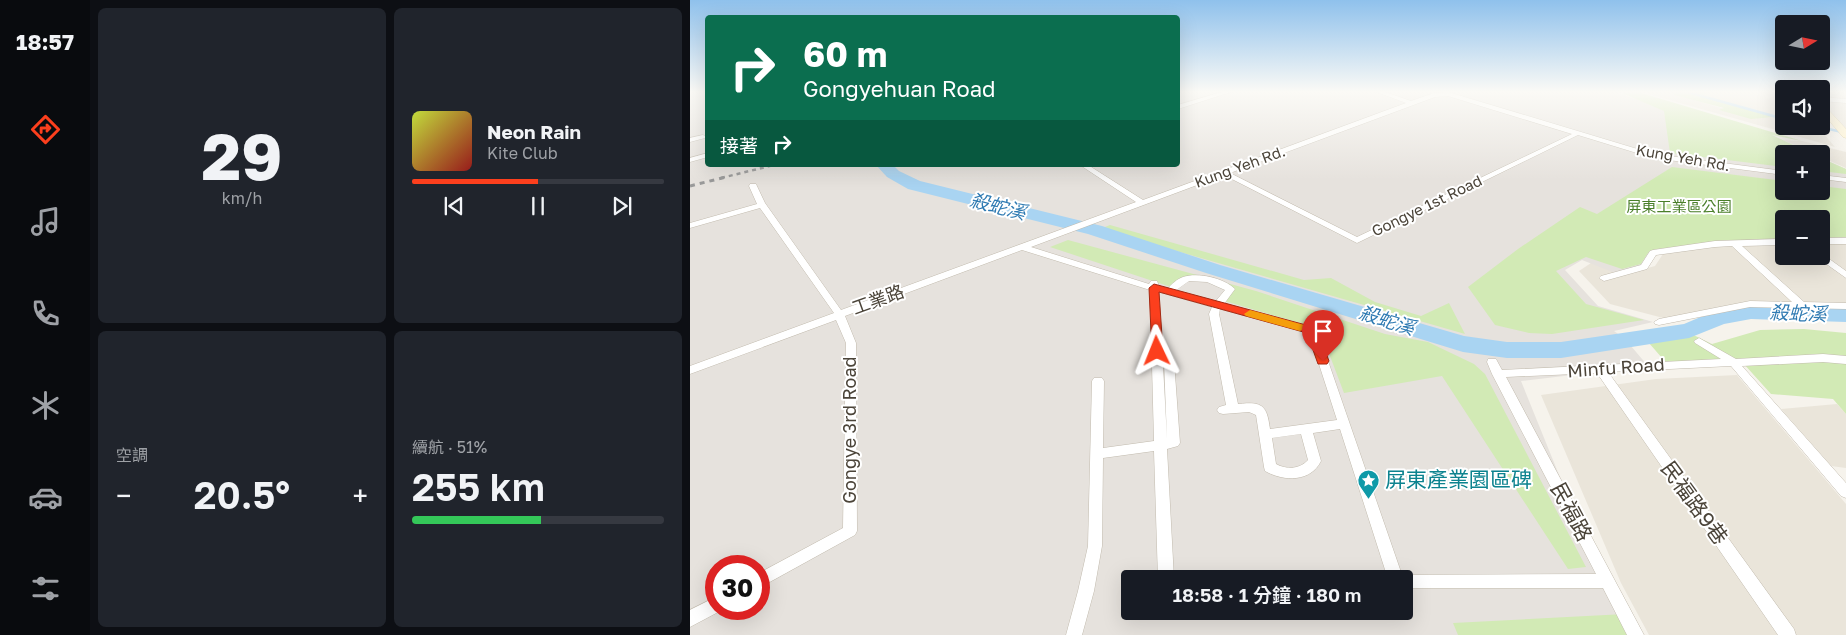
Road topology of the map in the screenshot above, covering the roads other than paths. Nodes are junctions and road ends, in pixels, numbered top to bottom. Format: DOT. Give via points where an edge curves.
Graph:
graph roads {
  1 [pos="1363,121"];
  2 [pos="1533,121"];
  3 [pos="1834,121"];
  4 [pos="1844,131"];
  5 [pos="1576,134"];
  6 [pos="703,137"];
  7 [pos="690,140"];
  8 [pos="705,156"];
  9 [pos="690,160"];
  10 [pos="1086,167"];
  11 [pos="1775,172"];
  12 [pos="1225,173"];
  13 [pos="1830,178"];
  14 [pos="1846,180"];
  15 [pos="753,186"];
  16 [pos="1142,203"];
  17 [pos="762,206"];
  18 [pos="690,226"];
  19 [pos="1066,231"];
  20 [pos="1846,241"];
  21 [pos="1775,242"];
  22 [pos="1830,242"];
  23 [pos="1734,243"];
  24 [pos="1021,247"];
  25 [pos="1830,263"];
  26 [pos="1846,275"];
  27 [pos="1604,278"];
  28 [pos="1154,284"];
  29 [pos="1170,292"];
  30 [pos="1218,305"];
  31 [pos="1801,305"];
  32 [pos="1846,306"];
  33 [pos="839,314"];
  34 [pos="1659,322"];
  35 [pos="1699,341"];
  36 [pos="1846,360"];
  37 [pos="1170,361"];
  38 [pos="1734,362"];
  39 [pos="1495,368"];
  40 [pos="690,370"];
  41 [pos="1601,370"];
  42 [pos="1098,381"];
  43 [pos="1344,424"];
  44 [pos="1306,429"];
  45 [pos="1266,434"];
  46 [pos="1161,445"];
  47 [pos="1097,454"];
  48 [pos="1846,492"];
  49 [pos="1166,570"];
  50 [pos="1393,570"];
  51 [pos="770,575"];
  52 [pos="1413,581"];
  53 [pos="1608,581"];
  54 [pos="705,611"];
  55 [pos="690,619"];
  56 [pos="1074,635"];
  57 [pos="1636,635"];
  58 [pos="1788,635"];
  1 -- 12 [label="street, Kung Yeh Rd."];
  2 -- 5 [label="street, Kung Yeh Rd."];
  3 -- 4 [label="street"];
  5 -- 11 [label="street, Kung Yeh Rd." via="1654,156"];
  5 -- 12 [label="street, Gongye 1st Road" via="1357,240"];
  6 -- 7 [label="street"];
  8 -- 9 [label="street"];
  10 -- 16 [label="street"];
  12 -- 16 [label="street, Kung Yeh Rd."];
  13 -- 14 [label="street"];
  15 -- 17 [label="street, Gongye 3rd Road"];
  16 -- 19 [label="street, Kung Yeh Rd."];
  17 -- 18 [label="street"];
  17 -- 33 [label="street, Gongye 3rd Road"];
  19 -- 24 [label="street, 工業路"];
  20 -- 22 [label="street"];
  21 -- 23 [label="street"];
  23 -- 27 [label="street" via="1653,253 1644,267"];
  23 -- 31 [label="street"];
  24 -- 28 [label="street"];
  24 -- 33 [label="street, 工業路"];
  25 -- 26 [label="street"];
  28 -- 29 [label="street"];
  28 -- 46 [label="street"];
  29 -- 30 [label="street"];
  29 -- 30 [label="street" via="1189,278 1227,286 1229,292"];
  30 -- 43 [label="street" via="1312,331"];
  30 -- 45 [label="street" via="1214,314 1228,409 1258,409 1264,418"];
  31 -- 32 [label="street"];
  31 -- 34 [label="street" via="1750,304"];
  33 -- 40 [label="street, 工業路"];
  33 -- 51 [label="street, Gongye 3rd Road" via="851,344 850,531"];
  35 -- 38 [label="street"];
  36 -- 38 [label="street, Minfu Road"];
  37 -- 46 [label="street" via="1174,443"];
  38 -- 41 [label="street, Minfu Road"];
  38 -- 48 [label="street"];
  39 -- 41 [label="street, Minfu Road"];
  39 -- 53 [label="street, 民福路"];
  41 -- 58 [label="street, 民福路9巷"];
  42 -- 47 [label="street"];
  43 -- 44 [label="street"];
  43 -- 50 [label="street"];
  44 -- 45 [label="street"];
  44 -- 45 [label="street" via="1315,460 1304,471 1275,472 1270,467"];
  46 -- 47 [label="street"];
  46 -- 49 [label="street"];
  47 -- 56 [label="street" via="1095,546"];
  52 -- 53 [label="street"];
  53 -- 57 [label="street, 民福路"];
  54 -- 55 [label="street"];
}
